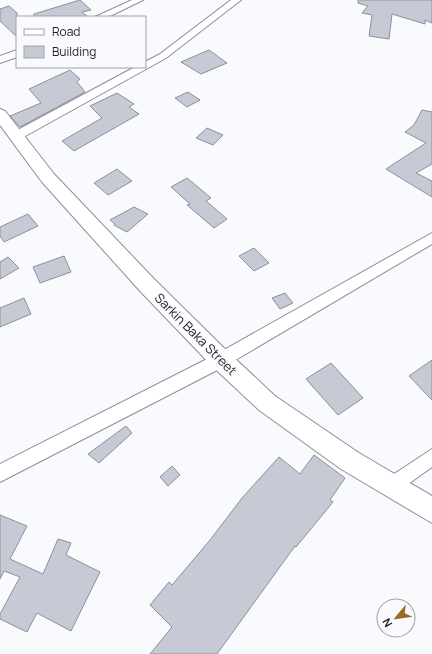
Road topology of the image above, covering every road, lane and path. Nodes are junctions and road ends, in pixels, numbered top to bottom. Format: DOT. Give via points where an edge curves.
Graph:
graph roads {
  1 [pos="139,0"];
  2 [pos="237,0"];
  3 [pos="102,16"];
  4 [pos="16,53"];
  5 [pos="0,60"];
  6 [pos="146,65"];
  7 [pos="140,68"];
  8 [pos="0,114"];
  9 [pos="16,136"];
  10 [pos="432,238"];
  11 [pos="221,360"];
  12 [pos="432,456"];
  13 [pos="0,473"];
  14 [pos="391,486"];
  15 [pos="432,510"];
  1 -- 3 [label="street"];
  2 -- 6 [label="street" via="163,56"];
  4 -- 5 [label="street"];
  7 -- 9 [label="street"];
  8 -- 9 [label="street, Sarkin Baka Street"];
  9 -- 11 [label="street, Sarkin Baka Street" via="48,178"];
  10 -- 11 [label="street"];
  11 -- 13 [label="street"];
  11 -- 14 [label="street, Sarkin Baka Street" via="267,403 350,461"];
  12 -- 14 [label="street"];
  14 -- 15 [label="street, Sarkin Baka Street"];
}
